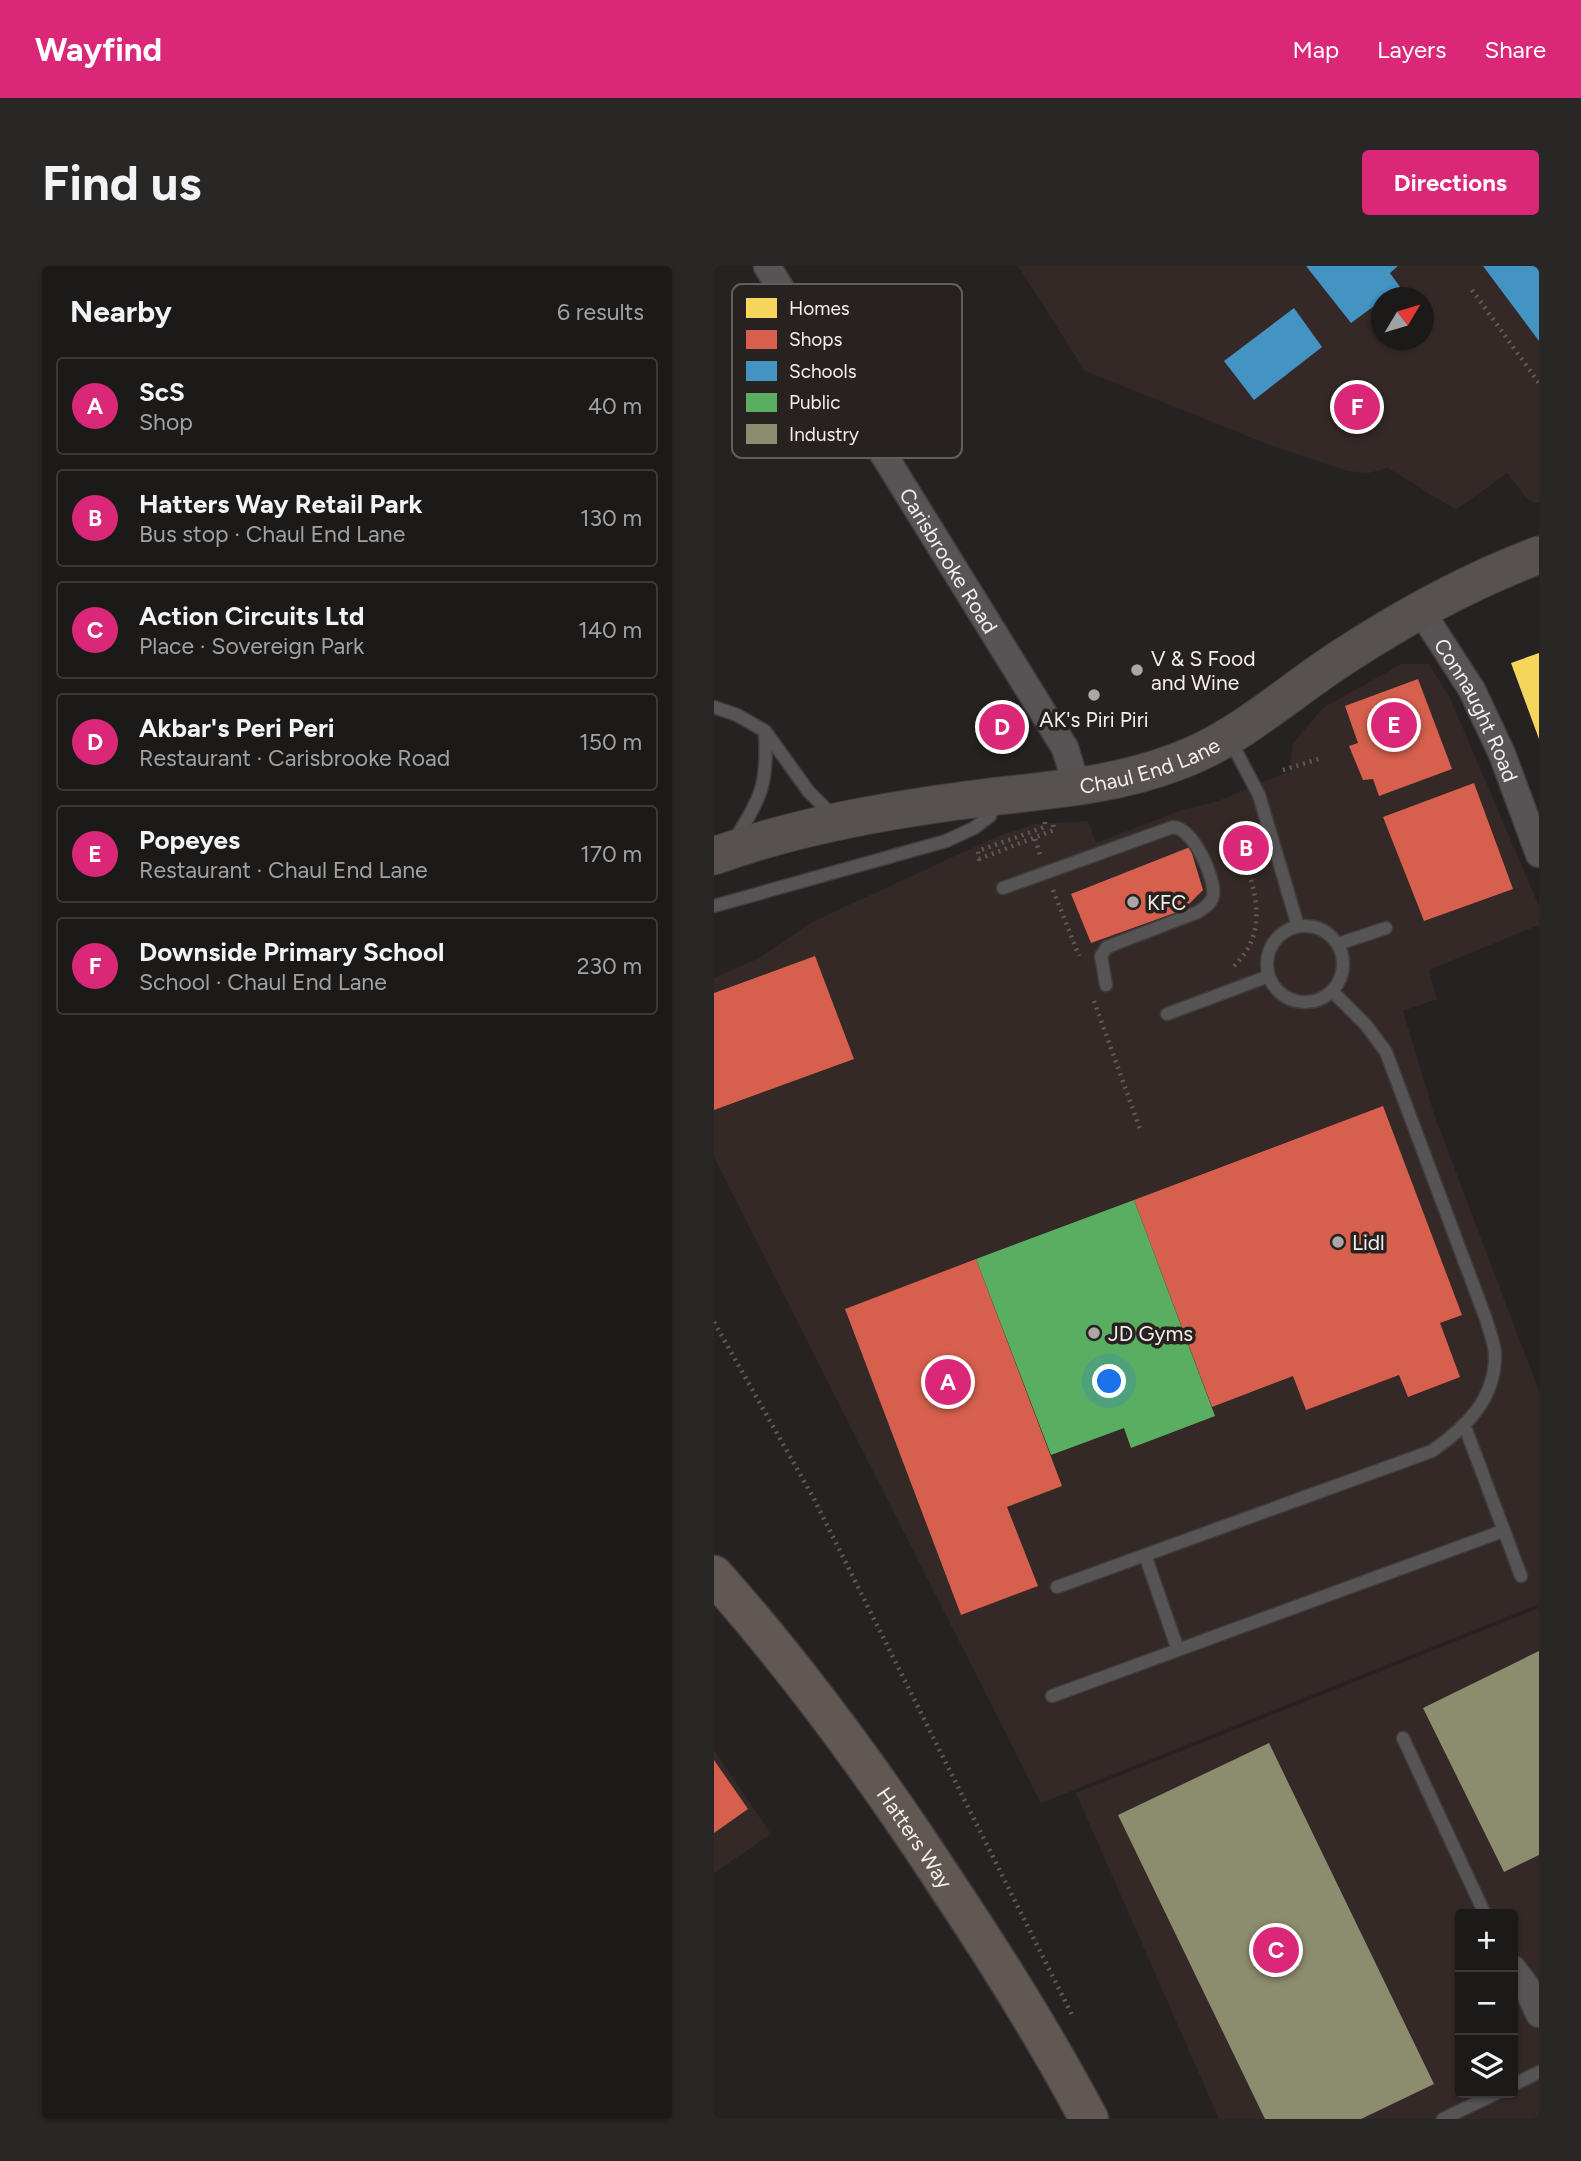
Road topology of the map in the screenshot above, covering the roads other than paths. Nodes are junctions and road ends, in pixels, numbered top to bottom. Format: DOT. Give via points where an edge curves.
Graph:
graph roads {
  1 [pos="767,266"];
  2 [pos="778,284"];
  3 [pos="886,458"];
  4 [pos="1539,555"];
  5 [pos="1421,611"];
  6 [pos="714,707"];
  7 [pos="765,732"];
  8 [pos="1229,738"];
  9 [pos="1077,787"];
  10 [pos="988,797"];
  11 [pos="838,820"];
  12 [pos="721,853"];
  13 [pos="1539,854"];
  14 [pos="1003,888"];
  15 [pos="714,905"];
  16 [pos="1298,926"];
  17 [pos="1386,928"];
  18 [pos="1338,944"];
  19 [pos="1269,976"];
  20 [pos="1106,985"];
  21 [pos="1332,991"];
  22 [pos="1167,1014"];
  23 [pos="1465,1427"];
  24 [pos="1503,1531"];
  25 [pos="1145,1555"];
  26 [pos="714,1575"];
  27 [pos="1521,1576"];
  28 [pos="1057,1587"];
  29 [pos="1178,1650"];
  30 [pos="1052,1696"];
  31 [pos="1402,1738"];
  32 [pos="1483,1909"];
  33 [pos="1526,1978"];
  34 [pos="1539,2014"];
  35 [pos="1539,2072"];
  36 [pos="1518,2082"];
  37 [pos="1487,2098"];
  38 [pos="1089,2119"];
  39 [pos="1443,2119"];
  1 -- 2 [label="street, Carisbrooke Road"];
  3 -- 9 [label="street, Carisbrooke Road" via="1065,748"];
  4 -- 5 [label="street, Chaul End Lane"];
  5 -- 8 [label="street, Chaul End Lane" via="1345,655"];
  5 -- 13 [label="street, Connaught Road" via="1472,690 1502,754"];
  6 -- 7 [label="lane"];
  7 -- 11 [label="lane" via="809,792"];
  7 -- 12 [label="lane" via="762,794"];
  8 -- 9 [label="street, Chaul End Lane" via="1176,762"];
  8 -- 16 [label="lane" via="1259,795"];
  9 -- 10 [label="street, Chaul End Lane"];
  10 -- 11 [label="street, Chaul End Lane"];
  10 -- 15 [label="lane" via="990,817 946,841"];
  11 -- 12 [label="street, Chaul End Lane" via="782,832"];
  14 -- 20 [label="lane" via="1173,827 1185,830 1195,841 1213,889 1210,903 1198,912 1107,947 1101,956"];
  16 -- 18 [label="lane" via="1321,929"];
  16 -- 19 [label="lane" via="1276,939 1269,950"];
  17 -- 18 [label="lane"];
  18 -- 21 [label="lane" via="1343,969"];
  19 -- 21 [label="lane" via="1284,996 1296,1001 1321,998"];
  19 -- 22 [label="lane"];
  21 -- 23 [label="lane" via="1386,1052 1486,1319 1495,1355 1490,1389"];
  23 -- 24 [label="lane"];
  23 -- 25 [label="lane" via="1432,1451"];
  24 -- 27 [label="lane"];
  24 -- 29 [label="lane"];
  25 -- 28 [label="lane"];
  25 -- 29 [label="lane"];
  26 -- 38 [label="main road, Hatters Way" via="822,1707 912,1831 994,1956"];
  29 -- 30 [label="lane"];
  31 -- 32 [label="lane"];
  33 -- 34 [label="street"];
  35 -- 36 [label="lane"];
  37 -- 39 [label="lane"];
}
